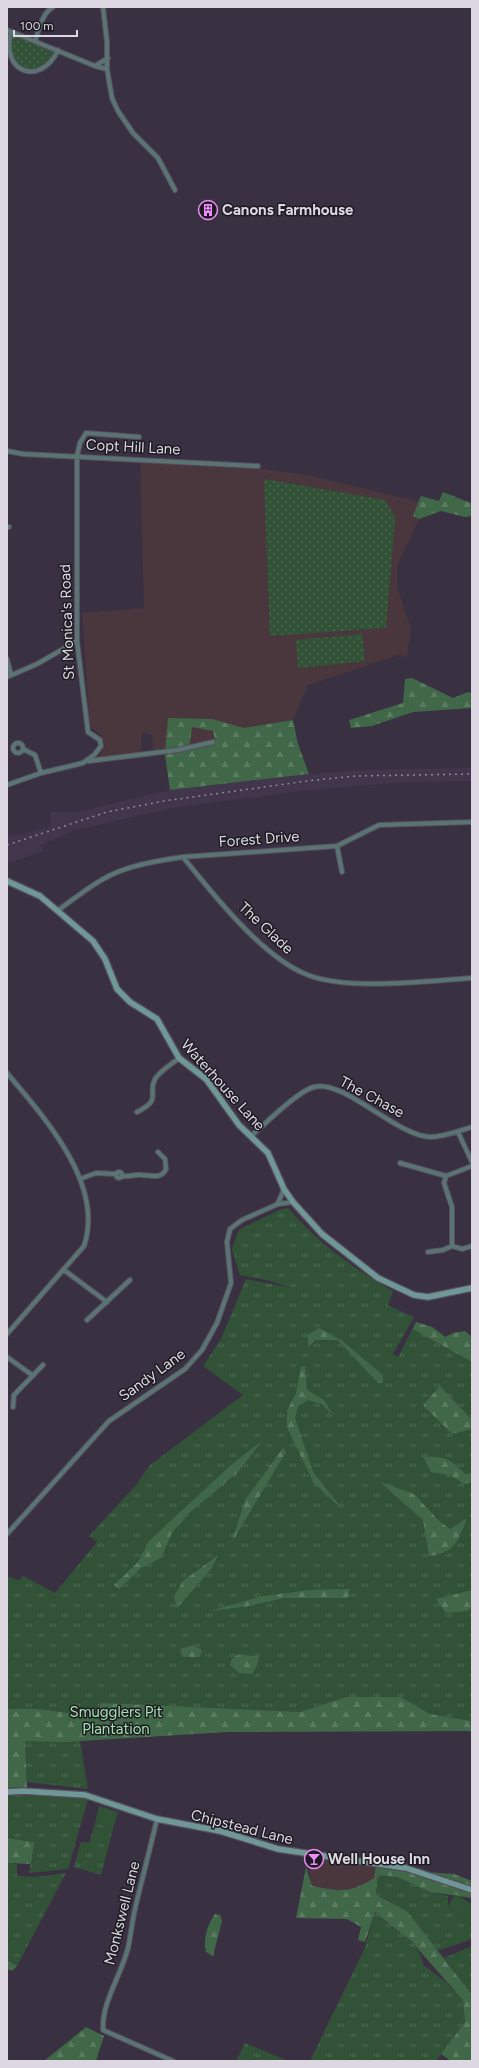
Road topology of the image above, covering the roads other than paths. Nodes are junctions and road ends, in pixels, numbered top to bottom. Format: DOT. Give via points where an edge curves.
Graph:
graph roads {
  1 [pos="53,7"];
  2 [pos="103,7"];
  3 [pos="9,31"];
  4 [pos="35,41"];
  5 [pos="58,50"];
  6 [pos="108,58"];
  7 [pos="95,66"];
  8 [pos="107,69"];
  9 [pos="175,190"];
  10 [pos="139,437"];
  11 [pos="7,451"];
  12 [pos="77,456"];
  13 [pos="258,466"];
  14 [pos="77,641"];
  15 [pos="7,659"];
  16 [pos="9,676"];
  17 [pos="213,742"];
  18 [pos="24,748"];
  19 [pos="88,761"];
  20 [pos="41,773"];
  21 [pos="7,785"];
  22 [pos="472,822"];
  23 [pos="337,846"];
  24 [pos="183,857"];
  25 [pos="342,872"];
  26 [pos="7,881"];
  27 [pos="57,911"];
  28 [pos="472,978"];
  29 [pos="179,1058"];
  30 [pos="7,1073"];
  31 [pos="137,1112"];
  32 [pos="472,1127"];
  33 [pos="458,1132"];
  34 [pos="251,1136"];
  35 [pos="158,1152"];
  36 [pos="400,1162"];
  37 [pos="472,1162"];
  38 [pos="472,1166"];
  39 [pos="446,1176"];
  40 [pos="80,1179"];
  41 [pos="284,1189"];
  42 [pos="293,1202"];
  43 [pos="278,1204"];
  44 [pos="452,1246"];
  45 [pos="472,1246"];
  46 [pos="428,1252"];
  47 [pos="64,1270"];
  48 [pos="130,1280"];
  49 [pos="472,1288"];
  50 [pos="107,1302"];
  51 [pos="87,1320"];
  52 [pos="7,1334"];
  53 [pos="7,1357"];
  54 [pos="43,1365"];
  55 [pos="32,1375"];
  56 [pos="13,1407"];
  57 [pos="7,1534"];
  58 [pos="7,1792"];
  59 [pos="157,1819"];
  60 [pos="472,1890"];
  61 [pos="173,2061"];
  1 -- 4 [label="street" via="48,9"];
  2 -- 6 [label="street"];
  3 -- 4 [label="street"];
  3 -- 5 [label="street" via="9,56 16,67 29,72 42,69 53,61"];
  4 -- 5 [label="street"];
  5 -- 7 [label="street"];
  6 -- 7 [label="street"];
  6 -- 8 [label="street"];
  7 -- 8 [label="street"];
  8 -- 9 [label="street" via="112,98 118,111 134,133 158,158"];
  10 -- 12 [label="street, St Monica's Road" via="86,433"];
  11 -- 12 [label="street, Copt Hill Lane"];
  12 -- 13 [label="street, Copt Hill Lane"];
  12 -- 14 [label="street, St Monica's Road"];
  14 -- 16 [label="street" via="37,664"];
  14 -- 19 [label="street, St Monica's Road" via="88,732 101,743 99,750"];
  15 -- 16 [label="street"];
  17 -- 19 [label="street" via="178,750"];
  18 -- 20 [label="street" via="35,755"];
  19 -- 20 [label="street"];
  20 -- 21 [label="street"];
  22 -- 23 [label="street, Forest Drive" via="379,825"];
  23 -- 24 [label="street, Forest Drive"];
  23 -- 25 [label="street"];
  24 -- 27 [label="street, Forest Drive" via="122,870"];
  24 -- 28 [label="street, The Glade" via="251,934 280,961 308,975 336,982 381,983"];
  26 -- 27 [label="main road, Waterhouse Lane" via="40,896"];
  27 -- 29 [label="main road, Waterhouse Lane" via="100,948 117,989 130,1002 158,1020"];
  29 -- 31 [label="street" via="155,1080 151,1104"];
  29 -- 34 [label="main road, Waterhouse Lane" via="206,1079 224,1106"];
  30 -- 40 [label="street" via="51,1127 71,1158"];
  32 -- 33 [label="street, The Chase"];
  33 -- 34 [label="street, The Chase" via="436,1136 416,1134 337,1091 322,1086 305,1091"];
  33 -- 37 [label="street"];
  34 -- 41 [label="main road, Waterhouse Lane" via="268,1153"];
  35 -- 40 [label="street" via="166,1162 166,1169 154,1177 143,1175 118,1178 116,1174 96,1173"];
  36 -- 39 [label="street"];
  38 -- 39 [label="street"];
  39 -- 44 [label="street" via="444,1183 452,1207"];
  40 -- 47 [label="street" via="86,1204 88,1233 84,1246"];
  41 -- 42 [label="main road, Waterhouse Lane"];
  41 -- 43 [label="street"];
  42 -- 43 [label="street, Sandy Lane"];
  42 -- 49 [label="main road, Waterhouse Lane" via="322,1234 378,1278 418,1296 428,1297"];
  43 -- 57 [label="street, Sandy Lane" via="242,1220 230,1229 227,1242 231,1283 210,1337 192,1363 109,1421"];
  44 -- 45 [label="street" via="462,1249"];
  44 -- 46 [label="street"];
  47 -- 50 [label="street"];
  47 -- 52 [label="street"];
  48 -- 50 [label="street"];
  50 -- 51 [label="street"];
  53 -- 55 [label="street"];
  54 -- 55 [label="street"];
  55 -- 56 [label="street" via="14,1395"];
  58 -- 59 [label="main road, Chipstead Lane" via="85,1795"];
  59 -- 60 [label="main road, Chipstead Lane" via="308,1855 331,1856 406,1868"];
  59 -- 61 [label="street, Monkswell Lane" via="128,1948 122,1969 108,1998 102,2022 103,2030"];
}
